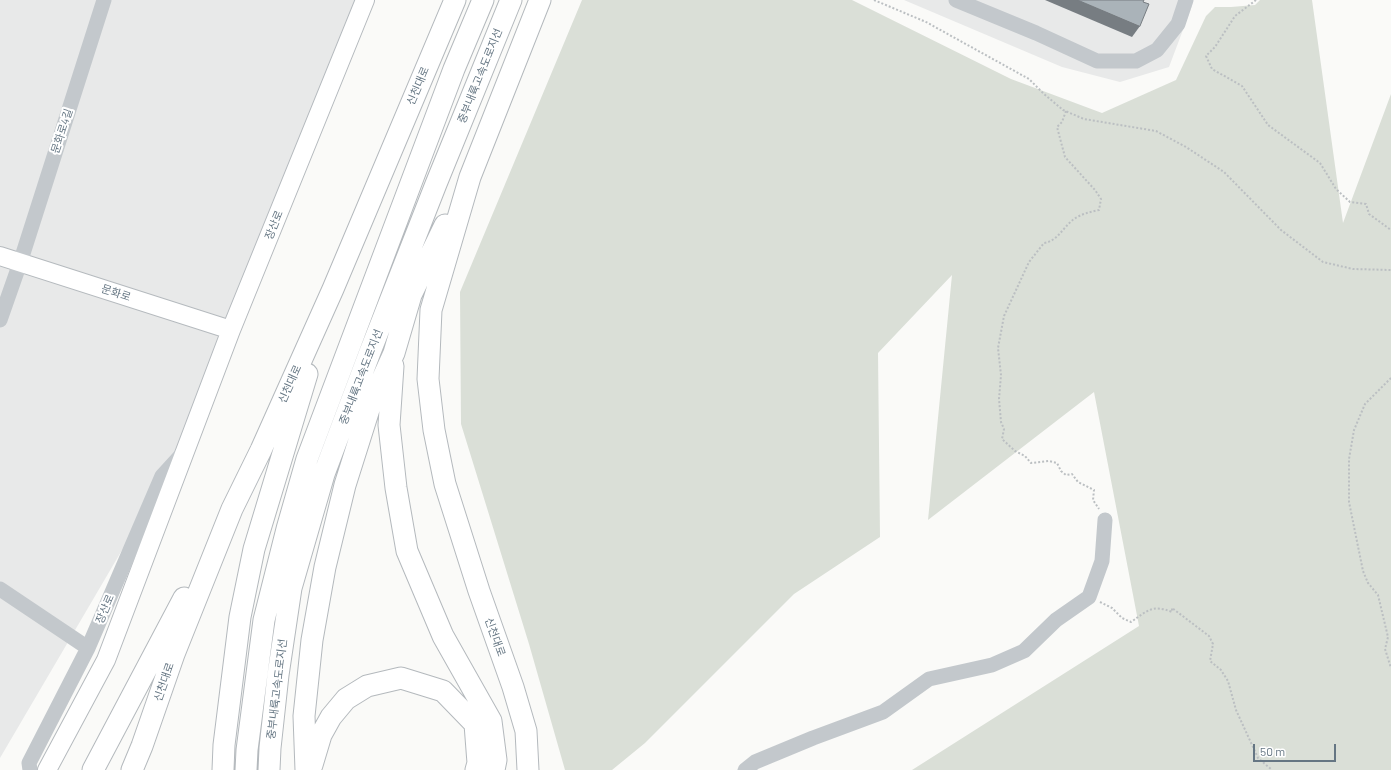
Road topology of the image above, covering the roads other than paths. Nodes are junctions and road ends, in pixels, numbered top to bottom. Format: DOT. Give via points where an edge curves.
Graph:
graph roads {
  1 [pos="104,0"];
  2 [pos="366,0"];
  3 [pos="455,0"];
  4 [pos="483,0"];
  5 [pos="511,0"];
  6 [pos="540,0"];
  7 [pos="956,0"];
  8 [pos="1186,0"];
  9 [pos="470,176"];
  10 [pos="0,256"];
  11 [pos="20,263"];
  12 [pos="333,289"];
  13 [pos="0,320"];
  14 [pos="231,330"];
  15 [pos="394,353"];
  16 [pos="185,451"];
  17 [pos="232,509"];
  18 [pos="1105,520"];
  19 [pos="0,589"];
  20 [pos="88,648"];
  21 [pos="30,770"];
  22 [pos="47,770"];
  23 [pos="93,770"];
  24 [pos="132,770"];
  25 [pos="223,770"];
  26 [pos="246,770"];
  27 [pos="269,770"];
  28 [pos="306,770"];
  29 [pos="311,770"];
  30 [pos="476,770"];
  31 [pos="494,770"];
  32 [pos="528,770"];
  33 [pos="745,770"];
  1 -- 11 [label="street, 문화로4길"];
  2 -- 14 [label="main road, 장산로"];
  3 -- 12 [label="highway, 신천대로"];
  4 -- 26 [label="highway, 중부내륙고속도로지선" via="435,119 307,459 264,620"];
  5 -- 27 [label="highway, 중부내륙고속도로지선" via="324,474 291,588 278,676"];
  6 -- 9 [label="highway, 신천대로"];
  7 -- 8 [label="street" via="1097,61 1136,60 1157,50 1178,24"];
  9 -- 15 [label="highway" via="411,294"];
  9 -- 32 [label="highway, 신천대로" via="431,310 429,386 434,430 445,484 526,731"];
  10 -- 11 [label="main road, 문화로"];
  11 -- 13 [label="street, 문화로4길"];
  11 -- 14 [label="main road, 문화로"];
  12 -- 17 [label="highway, 신천대로"];
  12 -- 25 [label="highway" via="254,549 240,617"];
  14 -- 16 [label="main road, 장산로"];
  15 -- 28 [label="highway" via="368,413 345,485 325,567 312,640 305,708"];
  15 -- 31 [label="highway" via="389,425 407,551 443,636 491,721 496,760"];
  16 -- 20 [label="street, 장산로" via="162,476"];
  16 -- 22 [label="main road, 장산로" via="106,660"];
  17 -- 23 [label="highway"];
  17 -- 24 [label="highway, 신천대로" via="174,654"];
  18 -- 33 [label="street" via="1102,561 1089,597 1056,620 1024,651 992,665 929,679 883,712 755,762"];
  19 -- 20 [label="street"];
  20 -- 21 [label="street, 장산로" via="29,763"];
  29 -- 30 [label="highway" via="321,735 331,717 346,699 367,686 400,678 443,691 475,724 478,763"];
}
